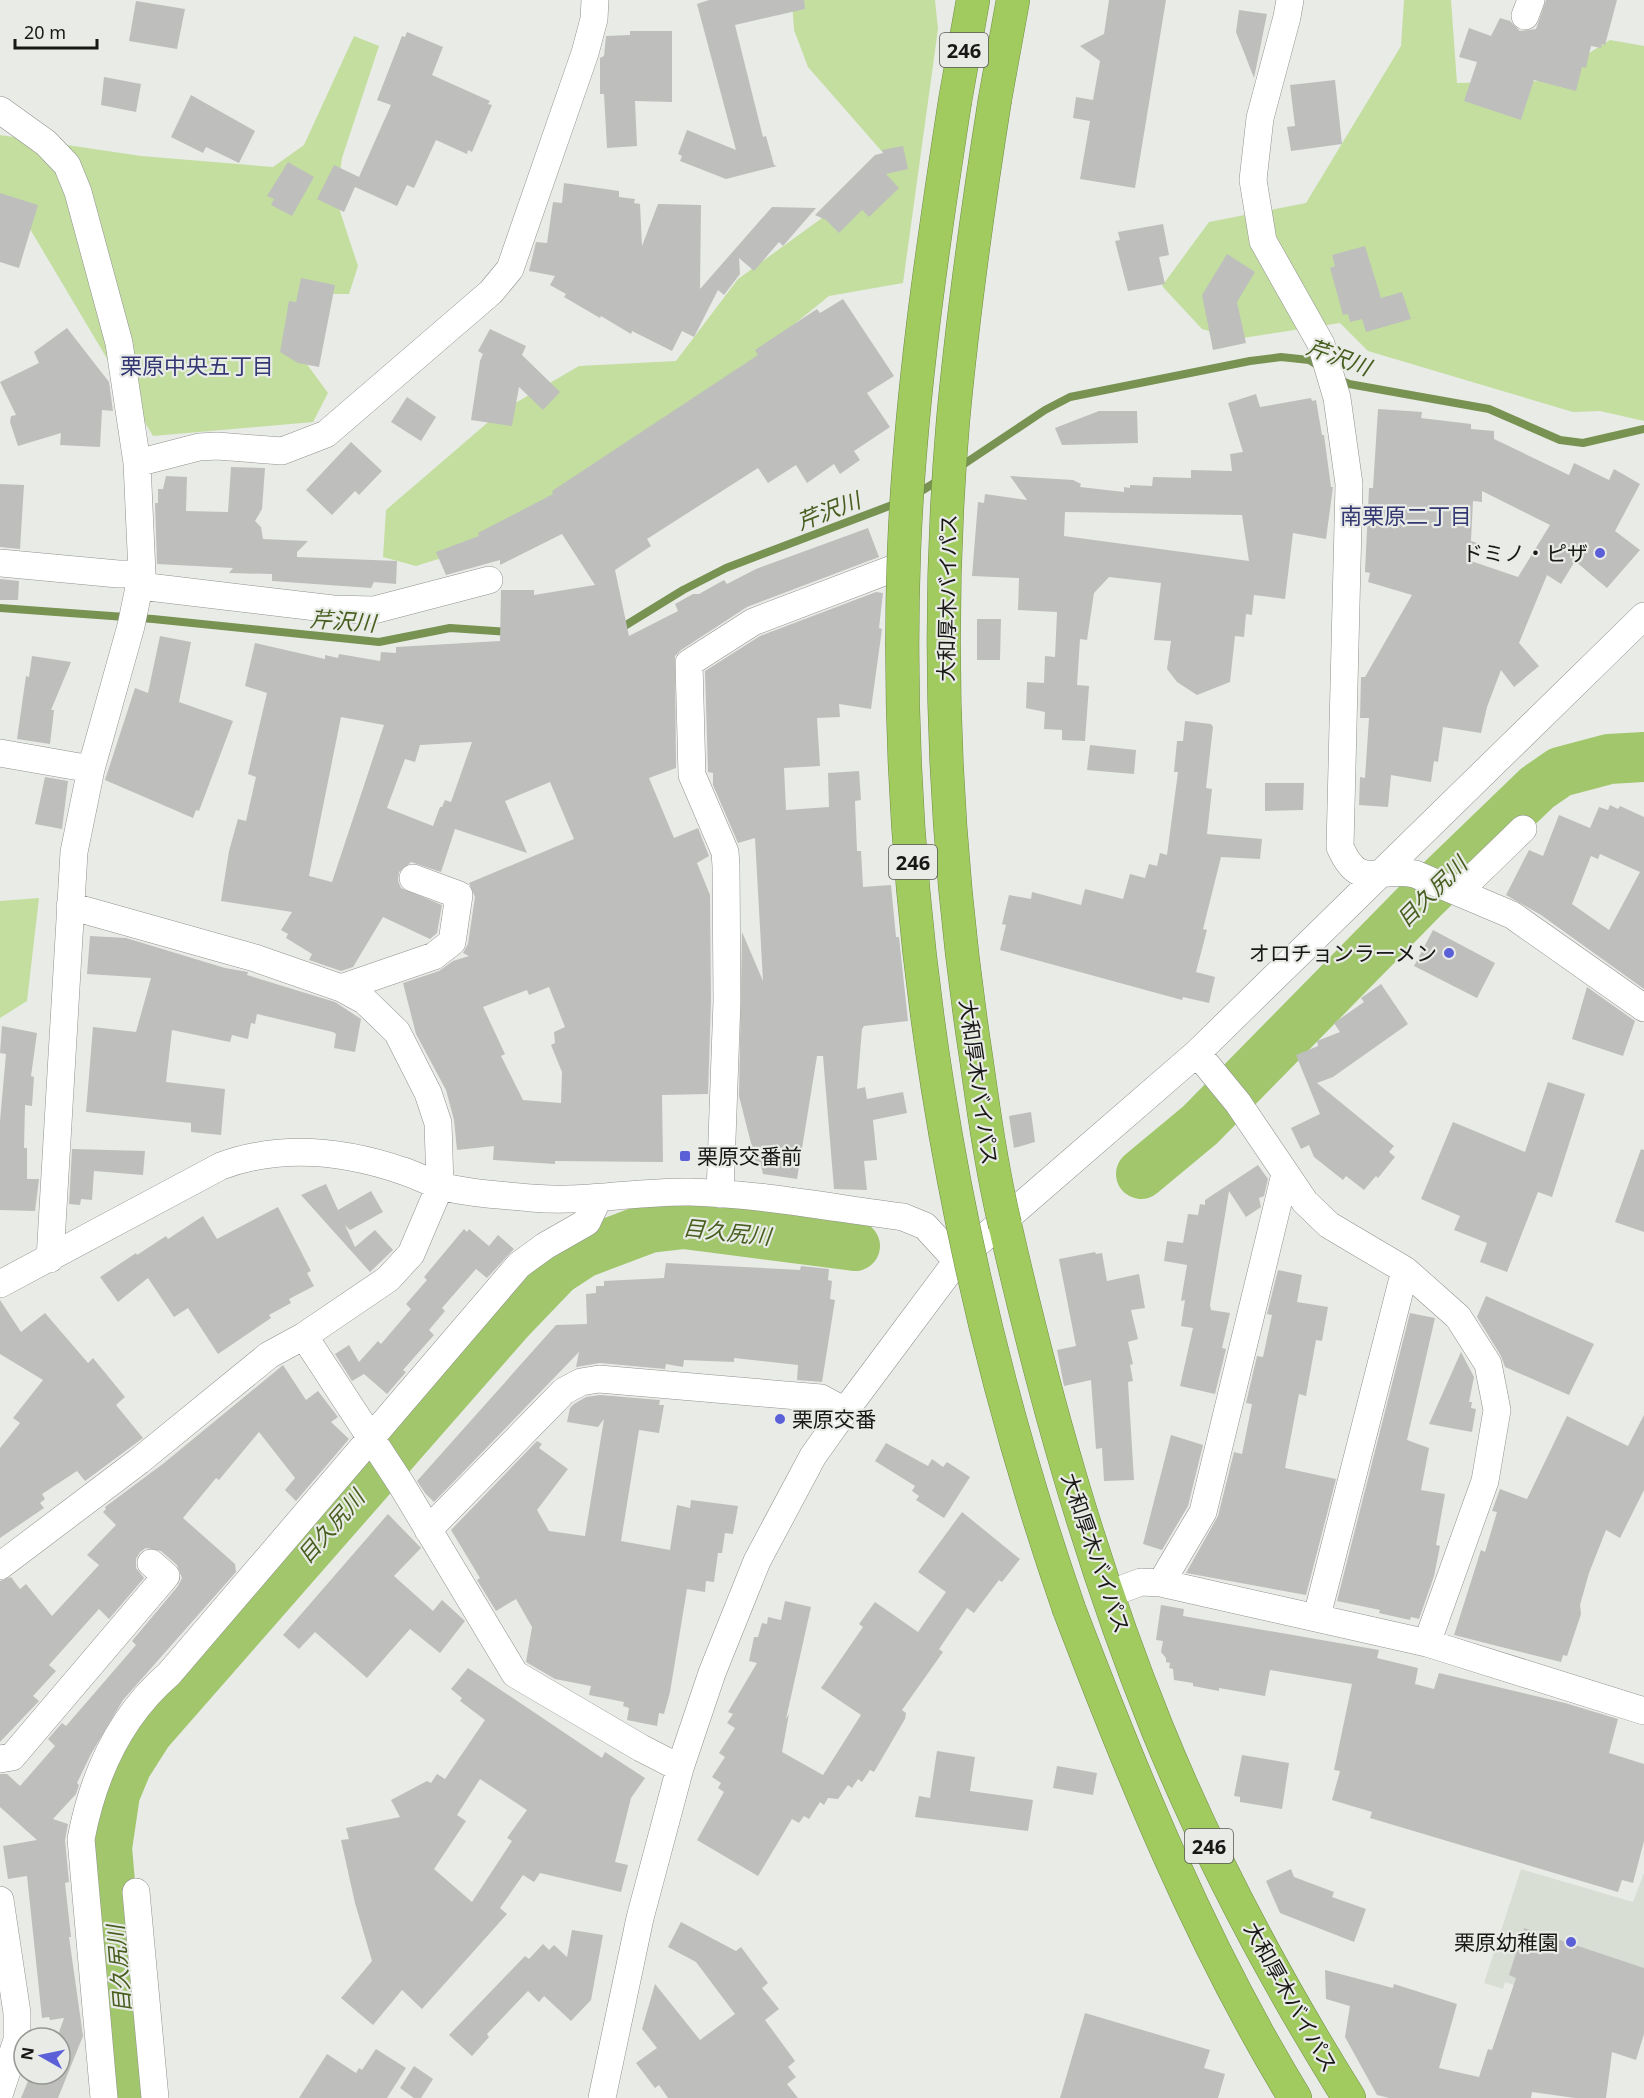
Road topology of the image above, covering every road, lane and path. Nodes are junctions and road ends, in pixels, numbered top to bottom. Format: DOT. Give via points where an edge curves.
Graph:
graph roads {
  1 [pos="595,0"];
  2 [pos="973,0"];
  3 [pos="1013,0"];
  4 [pos="1290,0"];
  5 [pos="0,110"];
  6 [pos="137,463"];
  7 [pos="0,563"];
  8 [pos="892,569"];
  9 [pos="489,580"];
  10 [pos="137,598"];
  11 [pos="1644,616"];
  12 [pos="0,753"];
  13 [pos="91,769"];
  14 [pos="1523,829"];
  15 [pos="1382,873"];
  16 [pos="413,878"];
  17 [pos="1455,890"];
  18 [pos="70,906"];
  19 [pos="341,988"];
  20 [pos="1644,1008"];
  21 [pos="1205,1062"];
  22 [pos="1285,1174"];
  23 [pos="440,1186"];
  24 [pos="720,1194"];
  25 [pos="598,1199"];
  26 [pos="50,1259"];
  27 [pos="957,1261"];
  28 [pos="1405,1270"];
  29 [pos="0,1284"];
  30 [pos="304,1336"];
  31 [pos="845,1411"];
  32 [pos="373,1443"];
  33 [pos="428,1530"];
  34 [pos="151,1563"];
  35 [pos="0,1566"];
  36 [pos="1161,1583"];
  37 [pos="1106,1586"];
  38 [pos="1317,1616"];
  39 [pos="1427,1643"];
  40 [pos="1644,1711"];
  41 [pos="0,1759"];
  42 [pos="680,1768"];
  43 [pos="136,1892"];
  44 [pos="0,1900"];
  45 [pos="0,2091"];
  46 [pos="104,2098"];
  47 [pos="155,2098"];
  48 [pos="602,2098"];
  49 [pos="1295,2098"];
  50 [pos="1349,2098"];
  1 -- 6 [label="street" via="585,53 510,269 491,292 326,434 282,451 208,446"];
  2 -- 49 [label="highway, 大和厚木バイパス / 246, bridge" via="923,314 905,540 903,711 912,855 934,1050 962,1223 1000,1389 1069,1609 1169,1855 1220,1964"];
  3 -- 37 [label="highway, 大和厚木バイパス / 246, bridge" via="964,317 953,424 945,678 951,850 961,955 994,1181 1054,1427"];
  4 -- 15 [label="street" via="1260,118 1253,180 1263,242 1321,344 1337,398 1349,484 1340,847 1349,866 1362,874"];
  5 -- 6 [label="street" via="46,143 67,165 78,192 119,343"];
  6 -- 10 [label="street"];
  7 -- 10 [label="street"];
  8 -- 24 [label="street" via="753,622 689,663 692,775 725,852 726,866 727,1001"];
  9 -- 10 [label="street" via="374,610"];
  10 -- 13 [label="street"];
  11 -- 15 [label="street"];
  12 -- 13 [label="street"];
  13 -- 18 [label="street" via="74,852"];
  14 -- 17 [label="street"];
  15 -- 17 [label="street" via="1414,874"];
  15 -- 21 [label="street"];
  16 -- 19 [label="street" via="459,895 452,942 434,956"];
  17 -- 20 [label="street" via="1512,915"];
  18 -- 19 [label="street" via="255,958"];
  18 -- 26 [label="street"];
  19 -- 23 [label="street" via="365,1001 397,1032 417,1067 438,1123"];
  21 -- 22 [label="street" via="1238,1103"];
  21 -- 27 [label="street"];
  22 -- 28 [label="street" via="1305,1202 1329,1225"];
  22 -- 36 [label="street" via="1203,1512"];
  23 -- 25 [label="street" via="535,1198"];
  23 -- 26 [label="street" via="402,1170 330,1155 291,1150 249,1156 220,1166"];
  23 -- 30 [label="street" via="411,1254 400,1268"];
  24 -- 25 [label="street" via="669,1193"];
  24 -- 27 [label="street" via="903,1217 925,1226"];
  25 -- 32 [label="street" via="587,1222 519,1265"];
  26 -- 29 [label="street"];
  27 -- 31 [label="street"];
  28 -- 38 [label="street"];
  28 -- 39 [label="street" via="1458,1317 1488,1364 1497,1410 1485,1481"];
  30 -- 32 [label="street"];
  30 -- 35 [label="street" via="269,1355 139,1461"];
  31 -- 33 [label="street" via="821,1398 599,1379 581,1382 564,1391"];
  31 -- 42 [label="street" via="813,1456 757,1561 712,1673"];
  32 -- 33 [label="street"];
  32 -- 46 [label="street" via="169,1674 146,1694 111,1746 95,1783 81,1839"];
  33 -- 42 [label="street" via="515,1674"];
  34 -- 41 [label="street" via="166,1576 12,1757"];
  36 -- 37 [label="street"];
  36 -- 38 [label="street"];
  37 -- 50 [label="highway, 大和厚木バイパス / 246" via="1157,1728 1211,1850"];
  38 -- 39 [label="street"];
  39 -- 40 [label="street"];
  42 -- 48 [label="street" via="640,1918"];
  43 -- 47 [label="street"];
  44 -- 45 [label="street" via="17,2013 17,2040"];
}
